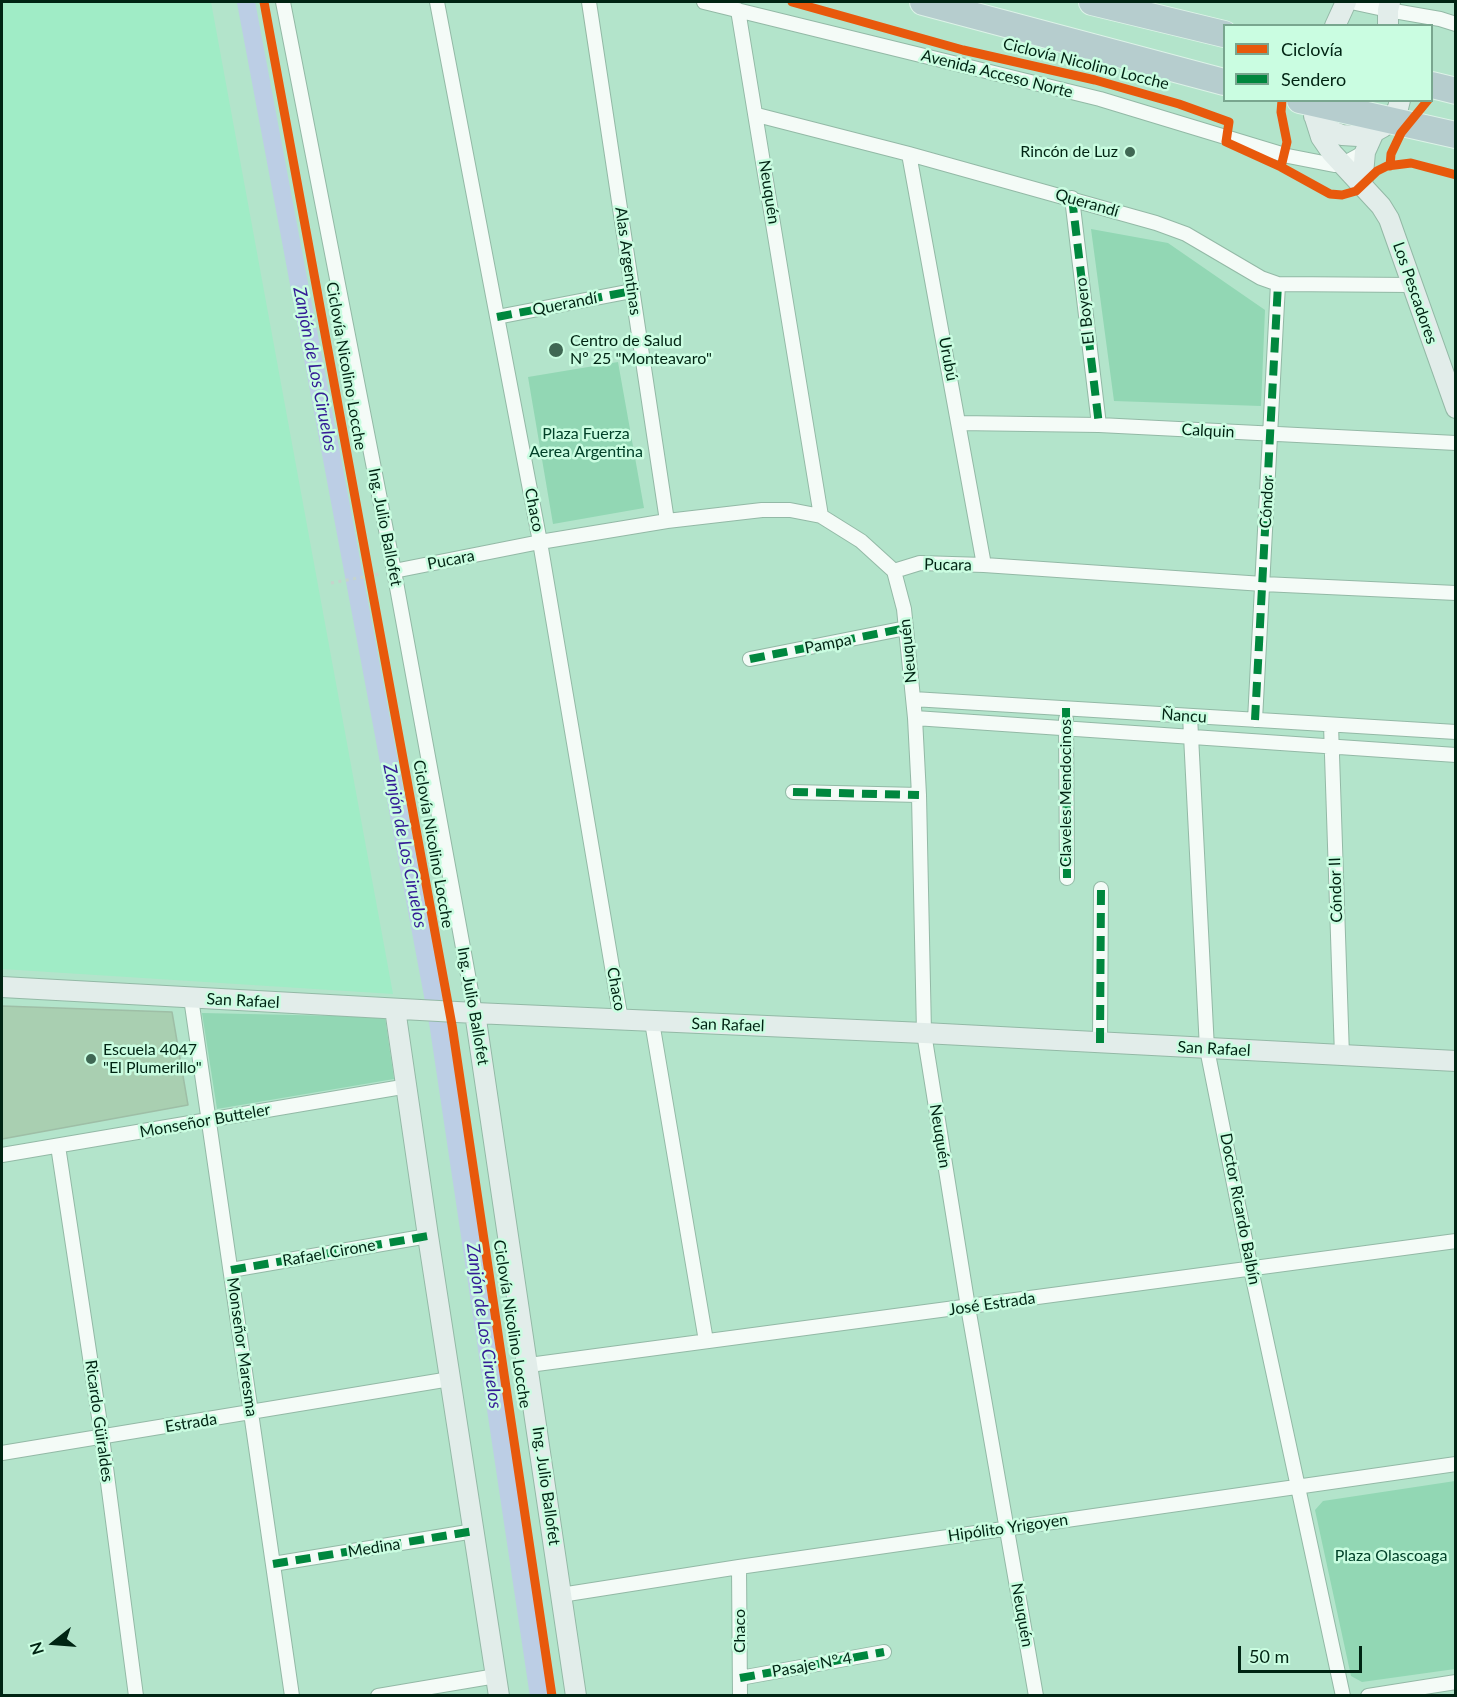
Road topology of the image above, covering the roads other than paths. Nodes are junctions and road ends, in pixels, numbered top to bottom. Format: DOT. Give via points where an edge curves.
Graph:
graph roads {
  1 [pos="283,2"];
  2 [pos="437,2"];
  3 [pos="589,2"];
  4 [pos="704,2"];
  5 [pos="923,2"];
  6 [pos="1092,2"];
  7 [pos="1346,2"];
  8 [pos="1351,2"];
  9 [pos="738,10"];
  10 [pos="1389,12"];
  11 [pos="1336,24"];
  12 [pos="1455,24"];
  13 [pos="1223,34"];
  14 [pos="1223,82"];
  15 [pos="1433,86"];
  16 [pos="1455,91"];
  17 [pos="1307,105"];
  18 [pos="757,115"];
  19 [pos="1388,118"];
  20 [pos="1455,135"];
  21 [pos="1321,137"];
  22 [pos="1365,152"];
  23 [pos="909,154"];
  24 [pos="1288,156"];
  25 [pos="1343,164"];
  26 [pos="1362,185"];
  27 [pos="1072,198"];
  28 [pos="1278,284"];
  29 [pos="1412,285"];
  30 [pos="632,291"];
  31 [pos="497,317"];
  32 [pos="1455,408"];
  33 [pos="959,423"];
  34 [pos="1099,424"];
  35 [pos="1270,434"];
  36 [pos="1455,443"];
  37 [pos="820,516"];
  38 [pos="667,521"];
  39 [pos="540,542"];
  40 [pos="984,566"];
  41 [pos="394,571"];
  42 [pos="894,571"];
  43 [pos="1263,584"];
  44 [pos="1455,593"];
  45 [pos="906,628"];
  46 [pos="750,659"];
  47 [pos="913,699"];
  48 [pos="1066,708"];
  49 [pos="1190,716"];
  50 [pos="915,718"];
  51 [pos="1255,720"];
  52 [pos="1331,725"];
  53 [pos="1066,728"];
  54 [pos="1455,732"];
  55 [pos="1192,736"];
  56 [pos="1331,746"];
  57 [pos="1455,754"];
  58 [pos="793,792"];
  59 [pos="919,795"];
  60 [pos="1067,878"];
  61 [pos="1101,889"];
  62 [pos="2,987"];
  63 [pos="191,999"];
  64 [pos="403,1009"];
  65 [pos="468,1013"];
  66 [pos="621,1020"];
  67 [pos="652,1022"];
  68 [pos="924,1034"];
  69 [pos="1100,1043"];
  70 [pos="1207,1049"];
  71 [pos="1342,1056"];
  72 [pos="1455,1061"];
  73 [pos="408,1086"];
  74 [pos="208,1120"];
  75 [pos="58,1146"];
  76 [pos="2,1155"];
  77 [pos="428,1236"];
  78 [pos="1455,1241"];
  79 [pos="1251,1269"];
  80 [pos="231,1270"];
  81 [pos="968,1307"];
  82 [pos="705,1341"];
  83 [pos="529,1365"];
  84 [pos="450,1379"];
  85 [pos="252,1413"];
  86 [pos="102,1437"];
  87 [pos="2,1453"];
  88 [pos="1455,1464"];
  89 [pos="1298,1486"];
  90 [pos="1006,1528"];
  91 [pos="474,1531"];
  92 [pos="273,1564"];
  93 [pos="739,1567"];
  94 [pos="561,1595"];
  95 [pos="884,1652"];
  96 [pos="740,1678"];
  97 [pos="1455,1682"];
  98 [pos="497,1686"];
  99 [pos="136,1695"];
  100 [pos="292,1695"];
  101 [pos="378,1695"];
  102 [pos="576,1695"];
  103 [pos="740,1695"];
  104 [pos="1036,1695"];
  105 [pos="1343,1695"];
  106 [pos="1368,1695"];
  1 -- 41 [label="street, Ing. Julio Ballofet"];
  2 -- 31 [label="street, Chaco"];
  3 -- 30 [label="street, Alas Argentinas"];
  4 -- 9 [label="street, Avenida Acceso Norte"];
  5 -- 14 [label="highway"];
  6 -- 13 [label="highway"];
  7 -- 11 [label="street"];
  8 -- 10 [label="street"];
  9 -- 18 [label="street, Neuquén"];
  9 -- 24 [label="street, Avenida Acceso Norte" via="1100,99"];
  10 -- 12 [label="street"];
  15 -- 16 [label="highway"];
  17 -- 19 [label="highway"];
  17 -- 21 [label="street, Los Pescadores"];
  18 -- 23 [label="street, Querandí"];
  18 -- 37 [label="street, Neuquén"];
  19 -- 20 [label="highway"];
  19 -- 22 [label="street"];
  21 -- 24 [label="street" via="1307,152"];
  21 -- 25 [label="street, Los Pescadores"];
  22 -- 25 [label="street"];
  22 -- 26 [label="street"];
  23 -- 27 [label="street, Querandí"];
  23 -- 33 [label="street, Urubú"];
  24 -- 25 [label="street, Avenida Acceso Norte"];
  25 -- 26 [label="street, Los Pescadores"];
  26 -- 29 [label="street, Los Pescadores" via="1389,219"];
  27 -- 28 [label="street, Querandí" via="1186,234"];
  27 -- 34 [label="street, El Boyero"];
  28 -- 29 [label="street, Querandí"];
  28 -- 35 [label="street, Cóndor"];
  29 -- 32 [label="street, Los Pescadores"];
  30 -- 31 [label="street, Querandí"];
  30 -- 38 [label="street, Alas Argentinas"];
  31 -- 39 [label="street, Chaco"];
  33 -- 34 [label="street, Calquin"];
  33 -- 40 [label="street, Urubú"];
  34 -- 35 [label="street, Calquin"];
  35 -- 36 [label="street, Calquin"];
  35 -- 43 [label="street, Cóndor"];
  37 -- 38 [label="street, Pucara" via="762,510"];
  37 -- 42 [label="street, Pucara" via="861,541"];
  38 -- 39 [label="street, Pucara"];
  39 -- 41 [label="street, Pucara"];
  39 -- 66 [label="street, Chaco"];
  40 -- 42 [label="street, Pucara" via="920,563"];
  40 -- 43 [label="street, Pucara"];
  41 -- 65 [label="street, Ing. Julio Ballofet"];
  42 -- 45 [label="street, Neuquén"];
  43 -- 44 [label="street, Pucara"];
  43 -- 51 [label="street, Cóndor"];
  45 -- 46 [label="street, Pampa"];
  45 -- 47 [label="street, Neuquén"];
  47 -- 48 [label="street, Ñancu"];
  47 -- 50 [label="street, Neuquén"];
  48 -- 49 [label="street, Ñancu"];
  48 -- 53 [label="street, Claveles Mendocinos"];
  49 -- 51 [label="street, Ñancu"];
  49 -- 55 [label="street, Doctor Ricardo Balbín"];
  50 -- 53 [label="street, Ñancu"];
  50 -- 59 [label="street, Neuquén"];
  51 -- 52 [label="street, Ñancu"];
  52 -- 54 [label="street, Ñancu"];
  52 -- 56 [label="street, Cóndor II"];
  53 -- 55 [label="street, Ñancu"];
  53 -- 60 [label="street, Claveles Mendocinos"];
  55 -- 56 [label="street, Ñancu"];
  55 -- 70 [label="street, Doctor Ricardo Balbín"];
  56 -- 57 [label="street, Ñancu"];
  56 -- 71 [label="street, Cóndor II"];
  58 -- 59 [label="street"];
  59 -- 68 [label="street, Neuquén"];
  61 -- 69 [label="street"];
  62 -- 63 [label="street, San Rafael"];
  63 -- 64 [label="street, San Rafael"];
  63 -- 74 [label="street, Monseñor Maresma"];
  64 -- 65 [label="street, San Rafael"];
  64 -- 73 [label="street"];
  65 -- 66 [label="street, San Rafael"];
  65 -- 83 [label="street, Ing. Julio Ballofet"];
  66 -- 67 [label="street, San Rafael"];
  67 -- 68 [label="street, San Rafael"];
  67 -- 82 [label="street"];
  68 -- 69 [label="street, San Rafael"];
  68 -- 81 [label="street, Neuquén"];
  69 -- 70 [label="street, San Rafael"];
  70 -- 71 [label="street, San Rafael"];
  70 -- 79 [label="street, Doctor Ricardo Balbín"];
  71 -- 72 [label="street, San Rafael"];
  73 -- 74 [label="street, Monseñor Butteler"];
  73 -- 77 [label="street"];
  74 -- 75 [label="street, Monseñor Butteler"];
  74 -- 80 [label="street, Monseñor Maresma"];
  75 -- 76 [label="street, Monseñor Butteler"];
  75 -- 86 [label="street, Ricardo Güiraldes"];
  77 -- 80 [label="street, Rafael Cirone"];
  77 -- 84 [label="street"];
  78 -- 79 [label="street, José Estrada"];
  79 -- 81 [label="street, José Estrada"];
  79 -- 89 [label="street, Doctor Ricardo Balbín"];
  80 -- 85 [label="street, Monseñor Maresma"];
  81 -- 82 [label="street, José Estrada"];
  81 -- 90 [label="street, Neuquén"];
  82 -- 83 [label="street, José Estrada"];
  83 -- 94 [label="street, Ing. Julio Ballofet"];
  84 -- 85 [label="street, Estrada"];
  84 -- 91 [label="street"];
  85 -- 86 [label="street, Estrada"];
  85 -- 92 [label="street, Monseñor Maresma"];
  86 -- 87 [label="street, Estrada"];
  86 -- 99 [label="street, Ricardo Güiraldes"];
  88 -- 89 [label="street, Hipólito Yrigoyen"];
  89 -- 90 [label="street, Hipólito Yrigoyen"];
  89 -- 105 [label="street, Doctor Ricardo Balbín"];
  90 -- 93 [label="street, Hipólito Yrigoyen"];
  90 -- 104 [label="street, Neuquén"];
  91 -- 92 [label="street, Medina"];
  91 -- 98 [label="street"];
  92 -- 100 [label="street, Monseñor Maresma"];
  93 -- 94 [label="street, Hipólito Yrigoyen"];
  93 -- 96 [label="street, Chaco"];
  94 -- 102 [label="street, Ing. Julio Ballofet"];
  95 -- 96 [label="street, Pasaje N° 4"];
  96 -- 103 [label="street, Chaco"];
  97 -- 106 [label="street"];
  98 -- 101 [label="street"];
}
